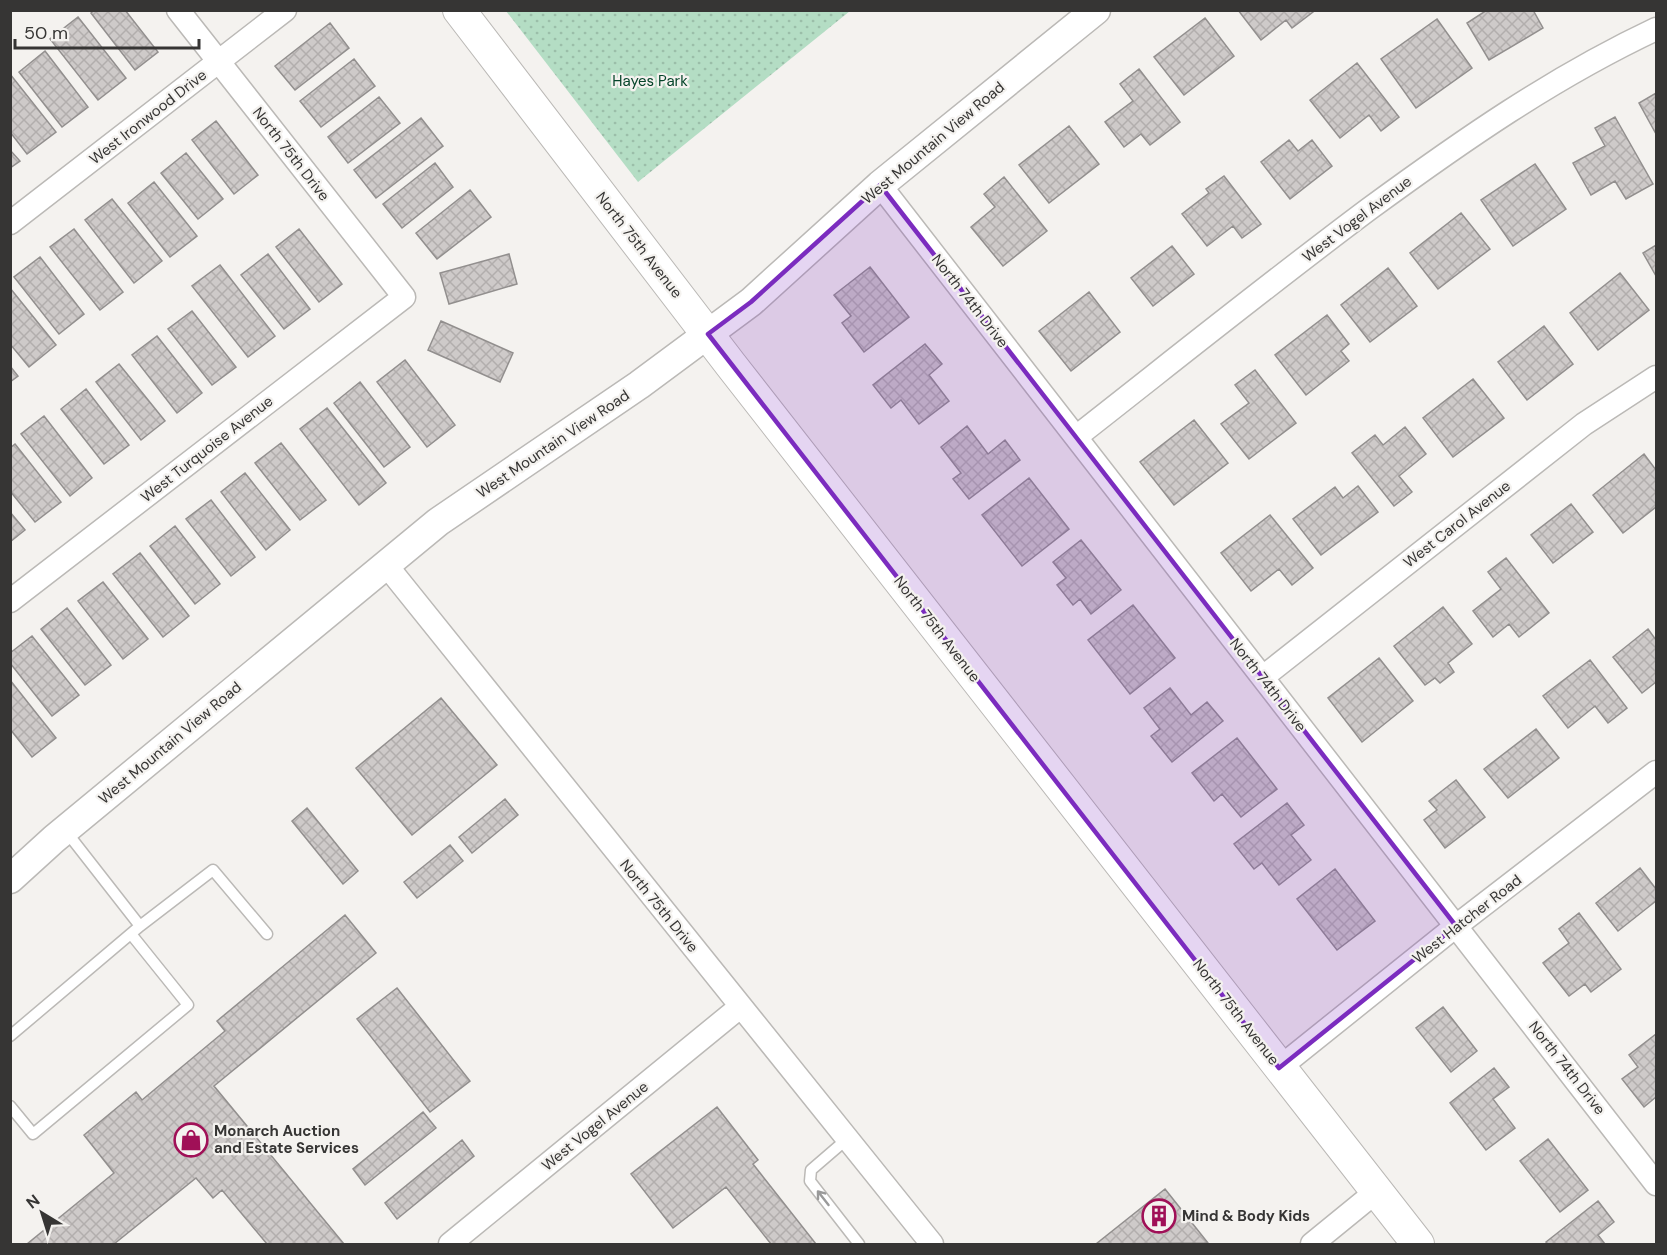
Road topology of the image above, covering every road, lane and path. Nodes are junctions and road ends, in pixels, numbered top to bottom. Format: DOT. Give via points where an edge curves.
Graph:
graph roads {
  1 [pos="178,10"];
  2 [pos="285,10"];
  3 [pos="459,10"];
  4 [pos="1095,10"];
  5 [pos="1656,29"];
  6 [pos="218,62"];
  7 [pos="880,185"];
  8 [pos="10,223"];
  9 [pos="404,297"];
  10 [pos="708,334"];
  11 [pos="1656,377"];
  12 [pos="1076,437"];
  13 [pos="387,566"];
  14 [pos="10,601"];
  15 [pos="1263,677"];
  16 [pos="1656,771"];
  17 [pos="65,830"];
  18 [pos="10,879"];
  19 [pos="1456,926"];
  20 [pos="135,930"];
  21 [pos="267,934"];
  22 [pos="740,1007"];
  23 [pos="10,1036"];
  24 [pos="1279,1068"];
  25 [pos="10,1106"];
  26 [pos="847,1139"];
  27 [pos="1654,1176"];
  28 [pos="1377,1191"];
  29 [pos="450,1245"];
  30 [pos="859,1245"];
  31 [pos="932,1245"];
  32 [pos="1312,1245"];
  33 [pos="1418,1245"];
  1 -- 6 [label="street, North 75th Drive"];
  2 -- 6 [label="street, West Ironwood Drive"];
  3 -- 10 [label="main road, North 75th Avenue"];
  4 -- 7 [label="street, West Mountain View Road"];
  5 -- 12 [label="street, West Vogel Avenue" via="1523,100 1434,162 1322,244"];
  6 -- 8 [label="street, West Ironwood Drive"];
  6 -- 9 [label="street, North 75th Drive"];
  7 -- 10 [label="street, West Mountain View Road" via="751,302"];
  7 -- 12 [label="street, North 74th Drive"];
  9 -- 14 [label="street, West Turquoise Avenue"];
  10 -- 13 [label="street, West Mountain View Road" via="438,522"];
  10 -- 24 [label="main road, North 75th Avenue"];
  11 -- 15 [label="street, West Carol Avenue" via="1584,424"];
  12 -- 15 [label="street, North 74th Drive"];
  13 -- 17 [label="street, West Mountain View Road"];
  13 -- 22 [label="street, North 75th Drive"];
  15 -- 19 [label="street, North 74th Drive"];
  16 -- 19 [label="street, West Hatcher Road"];
  17 -- 18 [label="street, West Mountain View Road"];
  17 -- 20 [label="lane"];
  19 -- 24 [label="street, West Hatcher Road"];
  19 -- 27 [label="street, North 74th Drive"];
  20 -- 21 [label="lane" via="213,870"];
  20 -- 23 [label="lane"];
  20 -- 25 [label="lane" via="188,1005 33,1134"];
  22 -- 26 [label="street, North 75th Drive"];
  22 -- 29 [label="street, West Vogel Avenue"];
  24 -- 28 [label="main road, North 75th Avenue"];
  30 -- 26 [label="lane, one-way" via="810,1181 811,1170"];
  26 -- 31 [label="street, North 75th Drive"];
  28 -- 32 [label="street"];
  28 -- 33 [label="main road, North 75th Avenue"];
}
